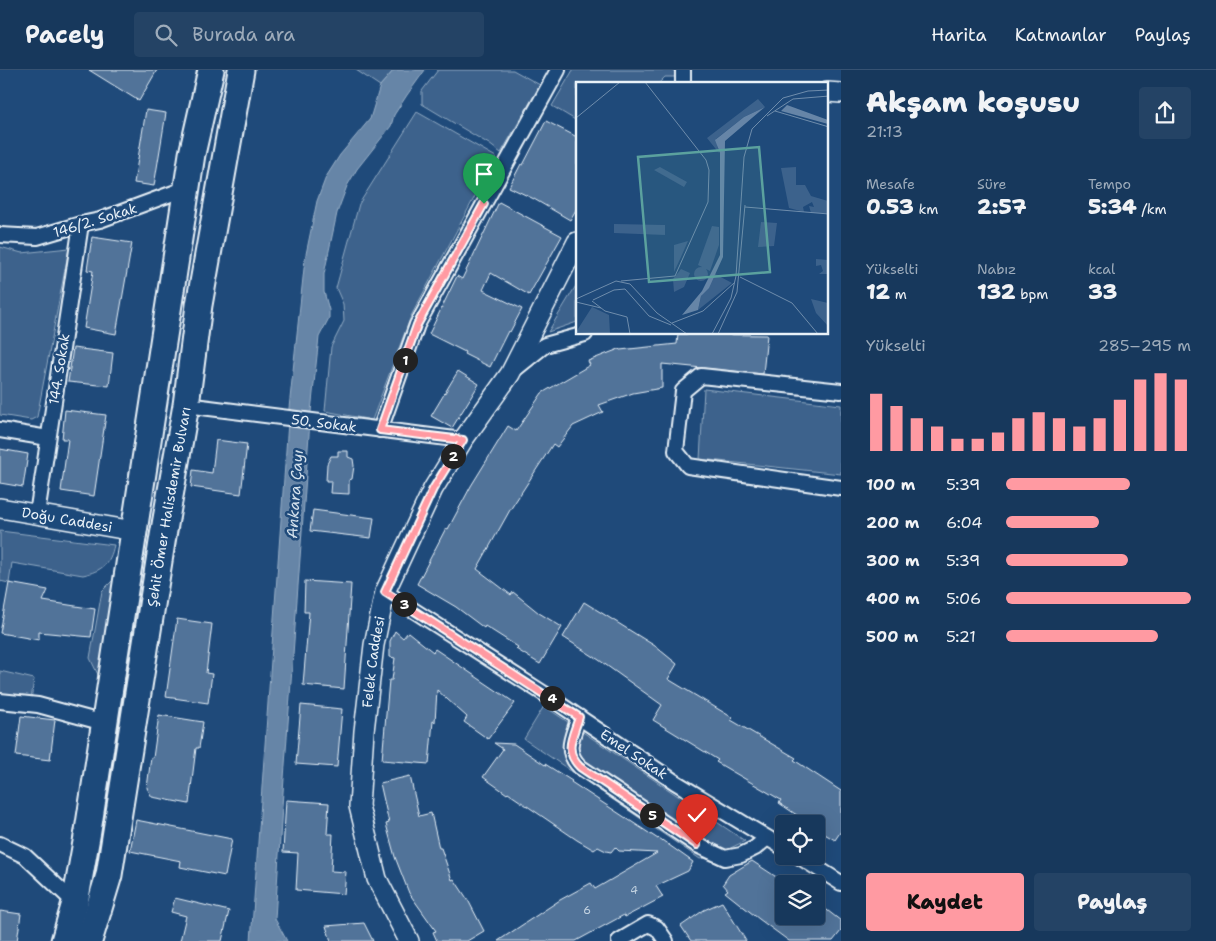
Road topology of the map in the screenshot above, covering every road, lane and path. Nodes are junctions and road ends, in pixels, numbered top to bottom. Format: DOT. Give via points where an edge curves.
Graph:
graph roads {
  1 [pos="211,70"];
  2 [pos="241,70"];
  3 [pos="558,70"];
  4 [pos="828,92"];
  5 [pos="841,93"];
  6 [pos="187,188"];
  7 [pos="81,224"];
  8 [pos="0,235"];
  9 [pos="576,244"];
  10 [pos="581,335"];
  11 [pos="510,374"];
  12 [pos="841,387"];
  13 [pos="186,405"];
  14 [pos="0,430"];
  15 [pos="380,430"];
  16 [pos="48,438"];
  17 [pos="463,440"];
  18 [pos="841,488"];
  19 [pos="0,508"];
  20 [pos="37,514"];
  21 [pos="134,531"];
  22 [pos="385,592"];
  23 [pos="0,701"];
  24 [pos="579,717"];
  25 [pos="104,723"];
  26 [pos="767,838"];
  27 [pos="775,843"];
  28 [pos="0,844"];
  29 [pos="812,865"];
  30 [pos="841,883"];
  31 [pos="75,903"];
  32 [pos="64,941"];
  33 [pos="89,941"];
  34 [pos="409,941"];
  35 [pos="619,941"];
  36 [pos="666,941"];
  1 -- 6 [label="highway"];
  2 -- 13 [label="highway, Şehit Ömer Halisdemir Bulvarı" via="199,305"];
  3 -- 15 [label="street" via="417,325"];
  4 -- 5 [label="street"];
  6 -- 7 [label="street, 146/2. Sokak"];
  6 -- 21 [label="highway"];
  7 -- 8 [label="street, 146/2. Sokak" via="36,237"];
  7 -- 16 [label="street, 144. Sokak"];
  9 -- 11 [label="street, Felek Caddesi"];
  10 -- 11 [label="street" via="546,345"];
  11 -- 17 [label="street, Felek Caddesi"];
  12 -- 18 [label="street" via="701,376 683,391 676,451 688,466"];
  13 -- 15 [label="street, 50. Sokak"];
  13 -- 33 [label="highway, Şehit Ömer Halisdemir Bulvarı" via="109,875"];
  14 -- 16 [label="street"];
  15 -- 17 [label="street, 50. Sokak"];
  16 -- 20 [label="street, 144. Sokak"];
  17 -- 22 [label="street, Felek Caddesi" via="433,489"];
  19 -- 20 [label="street, Doğu Caddesi"];
  20 -- 21 [label="street, Doğu Caddesi"];
  21 -- 25 [label="highway"];
  22 -- 24 [label="street, Emel Sokak"];
  22 -- 34 [label="street, Felek Caddesi" via="374,645 359,806 377,879"];
  23 -- 25 [label="street" via="38,705"];
  24 -- 26 [label="street, Emel Sokak" via="675,782"];
  24 -- 26 [label="street" via="569,750 572,760 697,845 725,858 741,855"];
  25 -- 31 [label="highway"];
  26 -- 27 [label="street, Emel Sokak"];
  28 -- 31 [label="street" via="25,856"];
  29 -- 30 [label="street"];
  31 -- 32 [label="highway"];
  35 -- 36 [label="street" via="648,924 657,928"];
}
